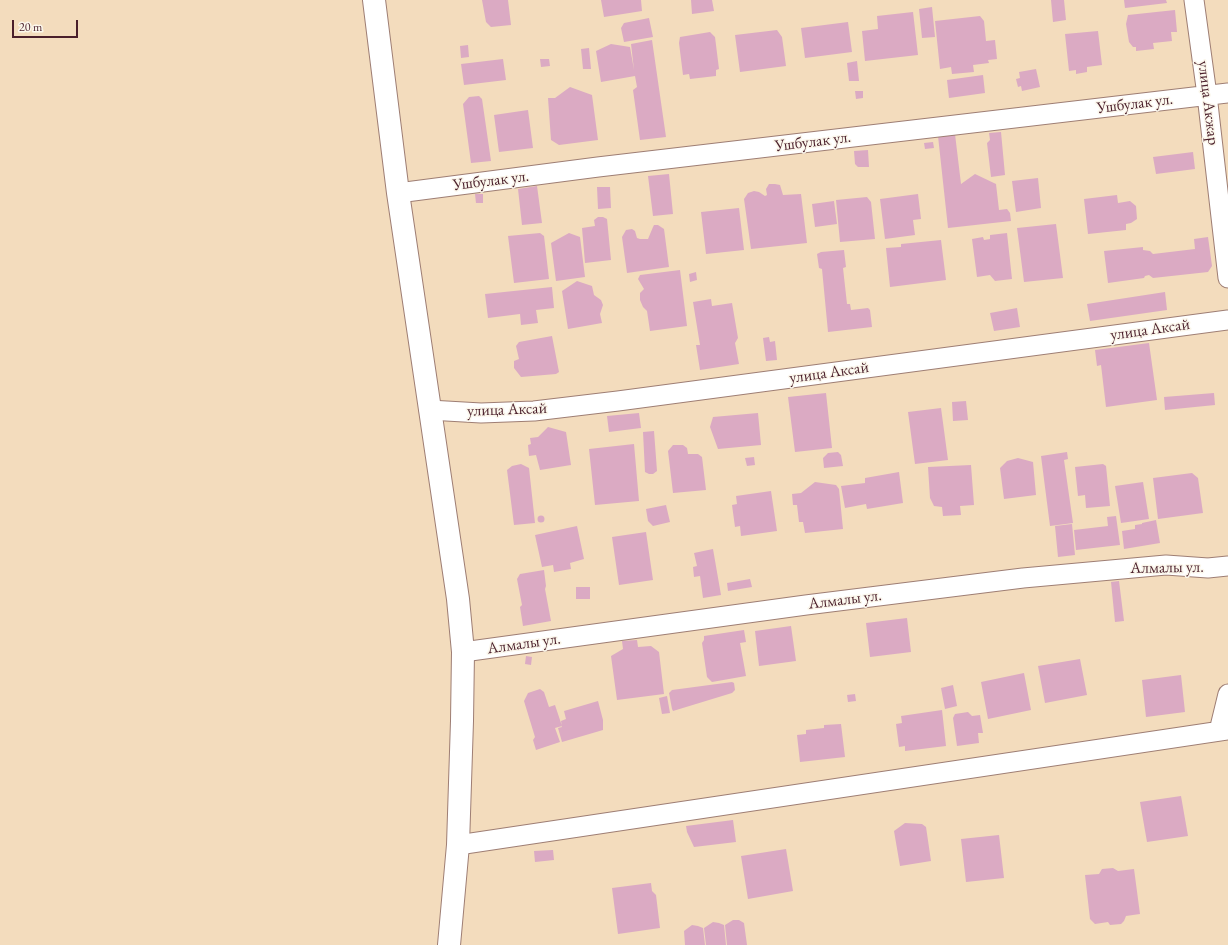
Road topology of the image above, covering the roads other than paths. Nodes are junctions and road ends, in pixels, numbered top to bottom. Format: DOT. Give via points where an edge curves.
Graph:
graph roads {
  1 [pos="374,0"];
  2 [pos="1194,0"];
  3 [pos="1228,93"];
  4 [pos="1207,96"];
  5 [pos="398,193"];
  6 [pos="1228,278"];
  7 [pos="1228,320"];
  8 [pos="429,410"];
  9 [pos="1228,566"];
  10 [pos="463,652"];
  11 [pos="1228,694"];
  12 [pos="1224,730"];
  13 [pos="458,845"];
  14 [pos="449,945"];
  1 -- 5 [label="main road"];
  2 -- 4 [label="street, улица Акжар"];
  3 -- 4 [label="street, Ушбулак ул."];
  4 -- 5 [label="street, Ушбулак ул." via="614,165"];
  4 -- 6 [label="street, улица Акжар"];
  5 -- 8 [label="main road"];
  7 -- 8 [label="street, улица Аксай" via="534,411 481,413"];
  8 -- 10 [label="main road" via="458,599"];
  9 -- 10 [label="street, Алмалы ул." via="1208,568 1166,565 1023,578"];
  10 -- 13 [label="main road"];
  11 -- 12 [label="street"];
  12 -- 13 [label="street"];
  13 -- 14 [label="main road"];
}
